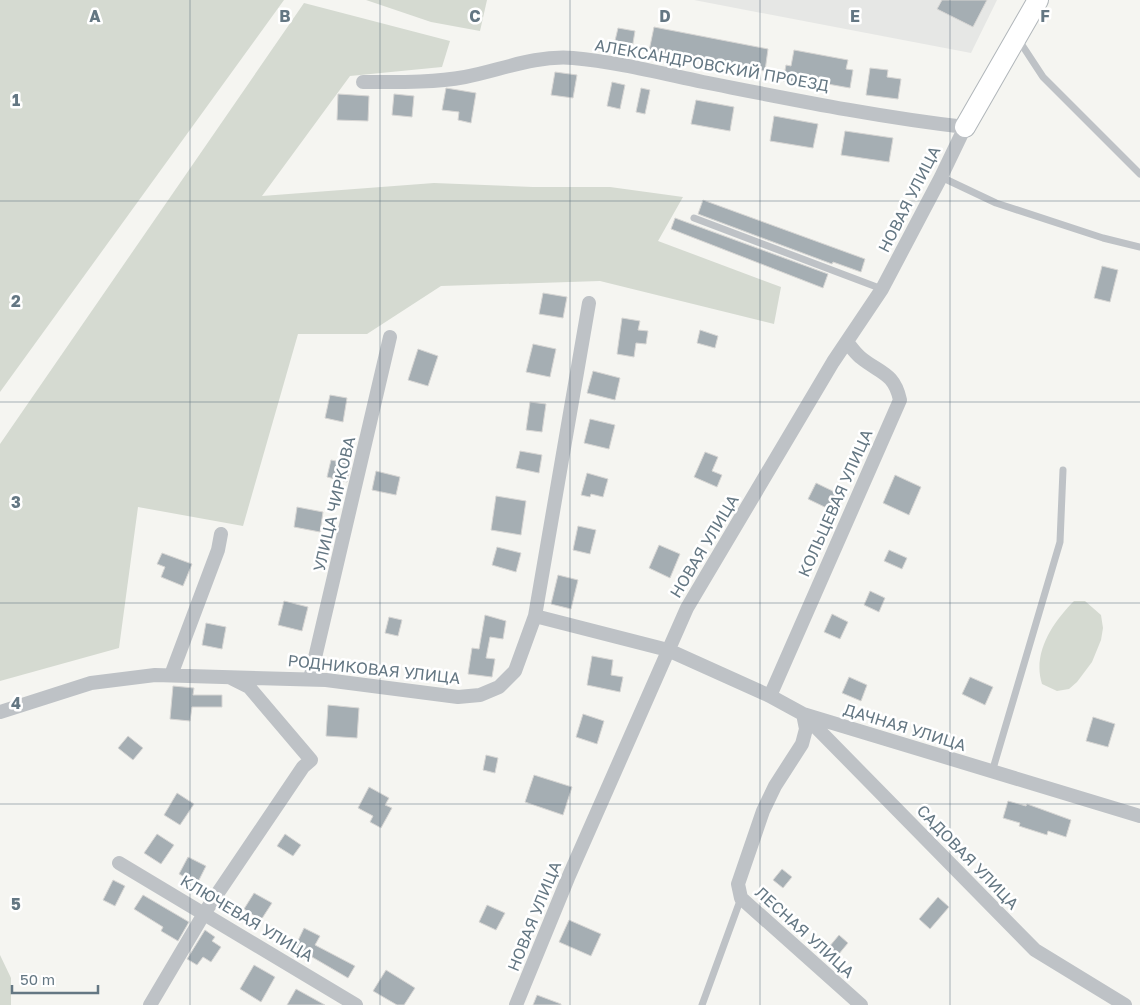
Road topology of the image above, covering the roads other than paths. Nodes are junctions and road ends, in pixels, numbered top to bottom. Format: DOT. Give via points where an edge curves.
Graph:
graph roads {
  1 [pos="1038,0"];
  2 [pos="1017,37"];
  3 [pos="363,82"];
  4 [pos="965,127"];
  5 [pos="1140,174"];
  6 [pos="941,177"];
  7 [pos="694,218"];
  8 [pos="1140,247"];
  9 [pos="882,289"];
  10 [pos="589,303"];
  11 [pos="390,337"];
  12 [pos="846,342"];
  13 [pos="1063,470"];
  14 [pos="222,534"];
  15 [pos="534,616"];
  16 [pos="668,650"];
  17 [pos="171,675"];
  18 [pos="227,676"];
  19 [pos="310,679"];
  20 [pos="770,696"];
  21 [pos="0,712"];
  22 [pos="803,714"];
  23 [pos="992,773"];
  24 [pos="1140,816"];
  25 [pos="119,863"];
  26 [pos="741,898"];
  27 [pos="205,912"];
  28 [pos="150,1005"];
  29 [pos="356,1005"];
  30 [pos="516,1005"];
  31 [pos="702,1005"];
  32 [pos="861,1005"];
  33 [pos="1125,1005"];
  1 -- 2 [label="street"];
  2 -- 4 [label="street"];
  2 -- 5 [label="lane" via="1042,77"];
  3 -- 4 [label="street, АЛЕКСАНДРОВСКИЙ ПРОЕЗД" via="464,77 514,63 570,58 637,66 913,121"];
  4 -- 6 [label="street, НОВАЯ УЛИЦА"];
  6 -- 8 [label="lane" via="996,203"];
  6 -- 9 [label="street, НОВАЯ УЛИЦА"];
  7 -- 9 [label="lane"];
  9 -- 12 [label="street, НОВАЯ УЛИЦА"];
  10 -- 15 [label="street, РОДНИКОВАЯ УЛИЦА"];
  11 -- 19 [label="street, УЛИЦА ЧИРКОВА"];
  12 -- 16 [label="street, НОВАЯ УЛИЦА" via="687,608"];
  12 -- 20 [label="street, КОЛЬЦЕВАЯ УЛИЦА" via="860,357 888,375 897,387 900,400"];
  13 -- 23 [label="lane" via="1060,542"];
  14 -- 17 [label="street"];
  15 -- 16 [label="street, ДАЧНАЯ УЛИЦА"];
  15 -- 19 [label="street, РОДНИКОВАЯ УЛИЦА" via="515,671 499,687 480,695 458,697"];
  16 -- 20 [label="street, ДАЧНАЯ УЛИЦА"];
  16 -- 30 [label="street, НОВАЯ УЛИЦА"];
  17 -- 18 [label="street, РОДНИКОВАЯ УЛИЦА"];
  17 -- 21 [label="street, РОДНИКОВАЯ УЛИЦА" via="91,683"];
  18 -- 19 [label="street, РОДНИКОВАЯ УЛИЦА"];
  18 -- 27 [label="street" via="249,688 311,760 303,767"];
  20 -- 22 [label="street, ДАЧНАЯ УЛИЦА"];
  22 -- 23 [label="street, ДАЧНАЯ УЛИЦА"];
  22 -- 26 [label="street, ЛЕСНАЯ УЛИЦА" via="806,729 802,744 775,786 764,811 738,884"];
  22 -- 33 [label="street, САДОВАЯ УЛИЦА" via="1034,950"];
  23 -- 24 [label="street, ДАЧНАЯ УЛИЦА"];
  25 -- 27 [label="street, КЛЮЧЕВАЯ УЛИЦА"];
  26 -- 31 [label="lane"];
  26 -- 32 [label="street, ЛЕСНАЯ УЛИЦА"];
  27 -- 28 [label="street"];
  27 -- 29 [label="street, КЛЮЧЕВАЯ УЛИЦА"];
}
